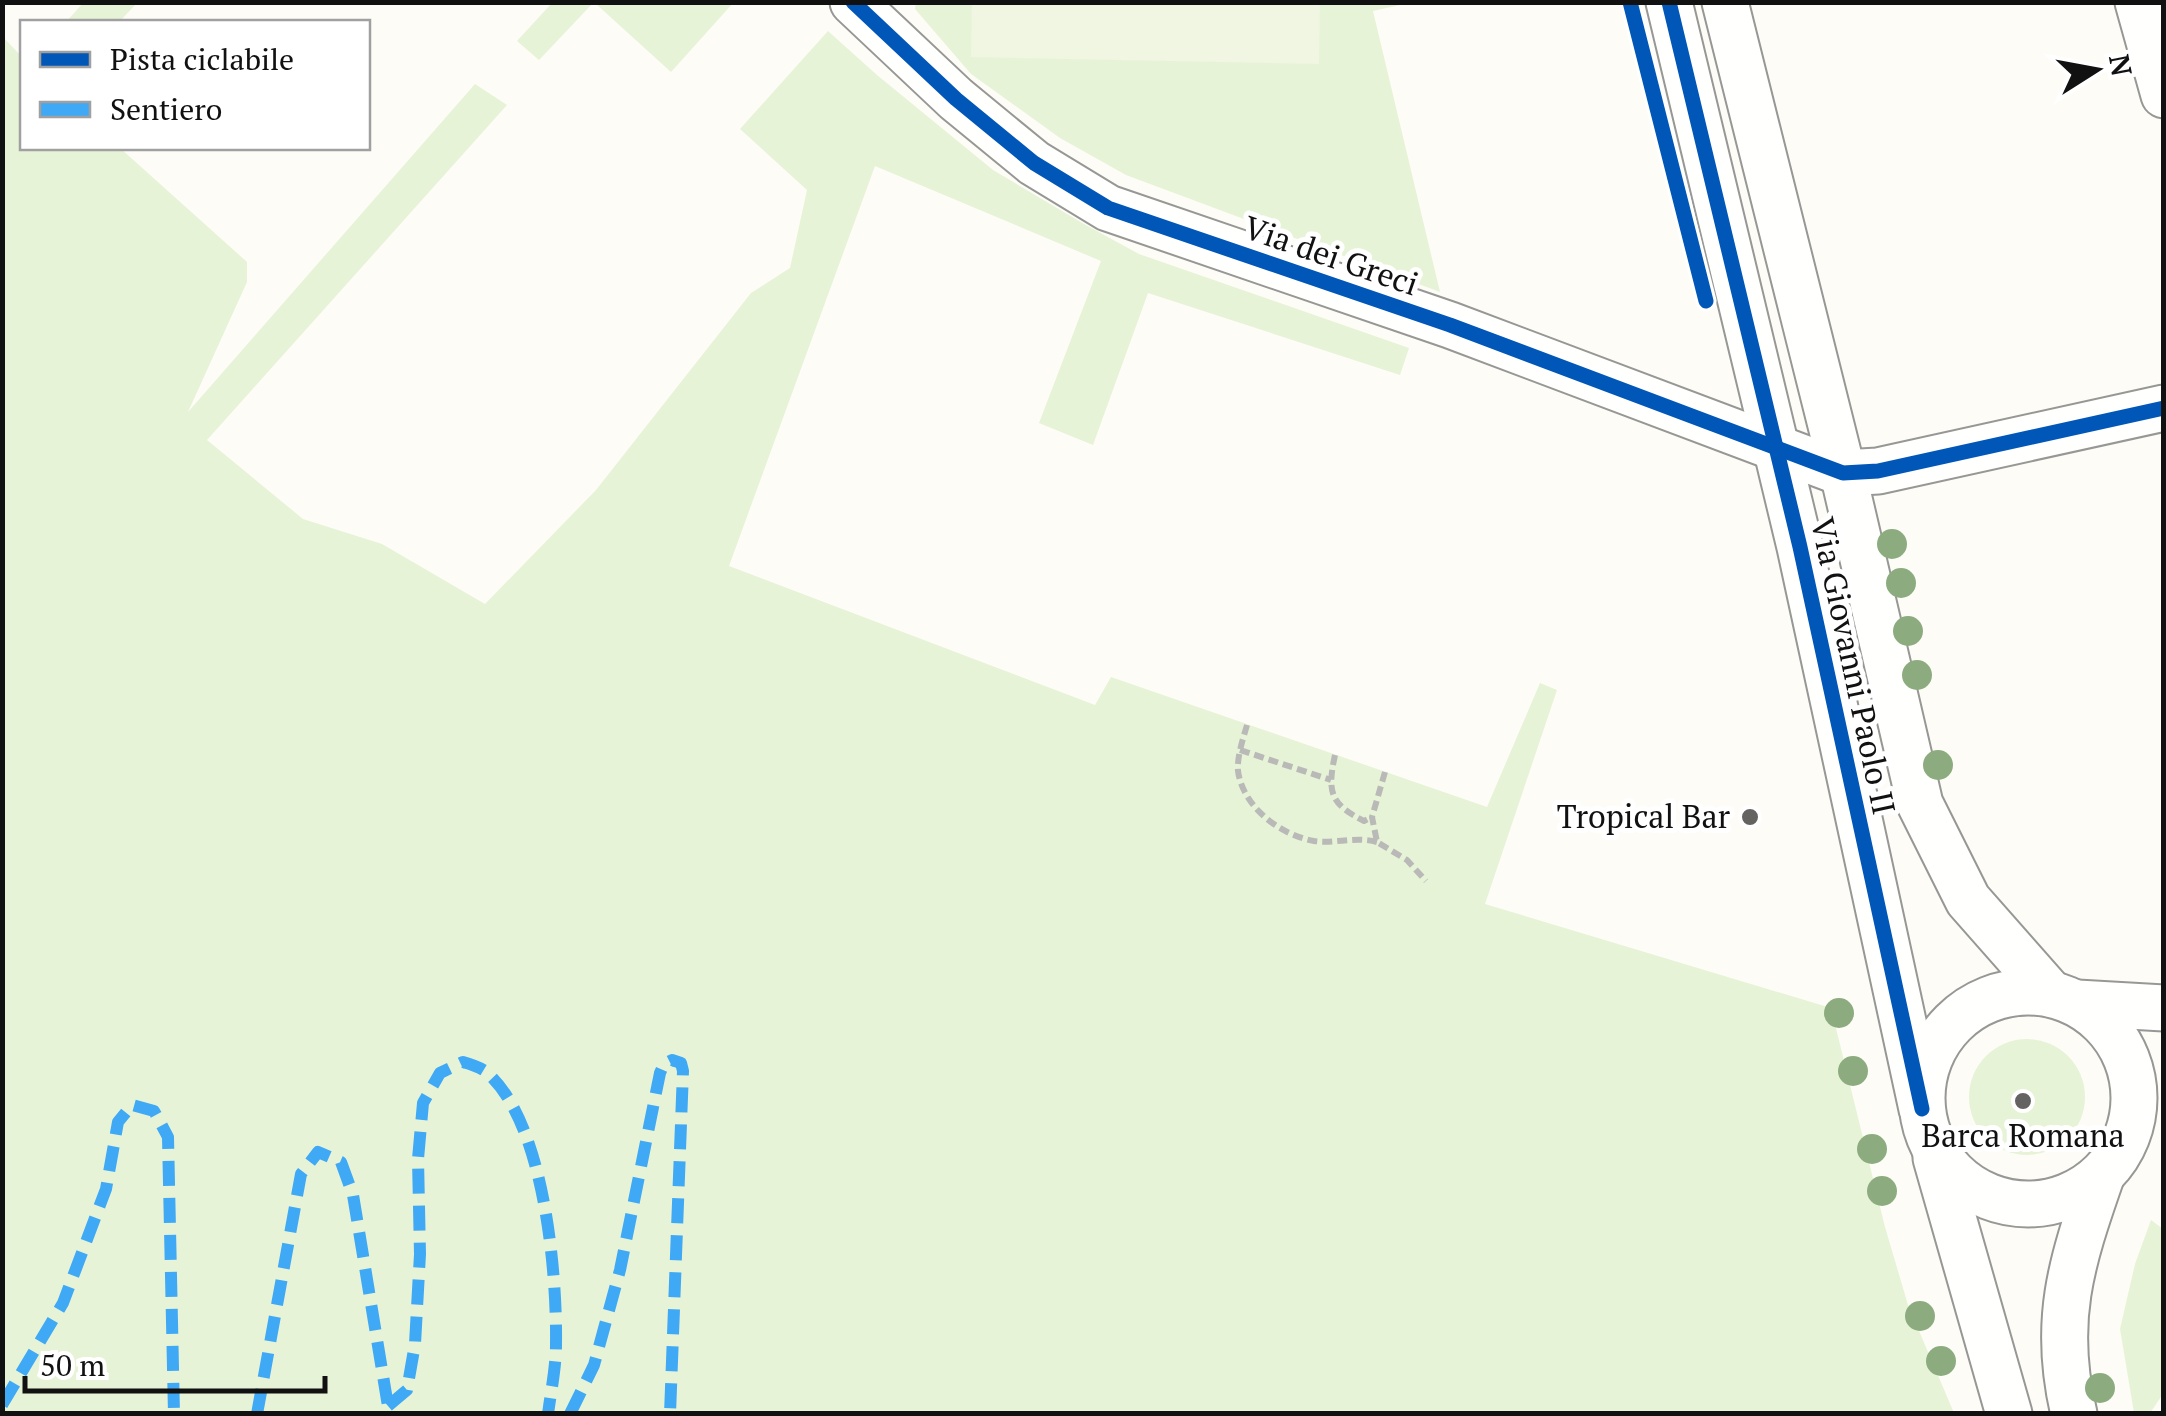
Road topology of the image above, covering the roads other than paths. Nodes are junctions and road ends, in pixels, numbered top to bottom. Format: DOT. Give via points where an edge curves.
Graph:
graph roads {
  1 [pos="1669,2"];
  2 [pos="1725,2"];
  3 [pos="2138,2"];
  4 [pos="869,9"];
  5 [pos="2164,94"];
  6 [pos="2164,408"];
  7 [pos="1775,450"];
  8 [pos="1843,473"];
  9 [pos="2063,998"];
  10 [pos="2164,1008"];
  11 [pos="2164,1113"];
  12 [pos="1927,1125"];
  13 [pos="2109,1168"];
  14 [pos="2010,1414"];
  15 [pos="2074,1414"];
  1 -- 7 [label="street, Via Giovanni Paolo II"];
  2 -- 8 [label="street, Via Giovanni Paolo II"];
  3 -- 5 [label="street"];
  4 -- 7 [label="street, Via dei Greci" via="956,100 1034,163 1108,208 1450,325"];
  6 -- 8 [label="street"];
  7 -- 8 [label="street, Via dei Greci"];
  7 -- 12 [label="street, Via Giovanni Paolo II"];
  8 -- 9 [label="street, Via Giovanni Paolo II" via="1920,804 1968,900"];
  9 -- 10 [label="street"];
  9 -- 12 [label="street" via="2022,991 1968,1009 1931,1053 1923,1080"];
  9 -- 13 [label="street" via="2098,1017 2120,1043 2132,1072 2134,1114"];
  11 -- 13 [label="street"];
  12 -- 13 [label="street" via="1946,1166 1993,1199 2050,1203 2078,1193"];
  12 -- 14 [label="street, Via Giovanni Paolo II"];
  13 -- 15 [label="street" via="2076,1247 2062,1318"];
}
